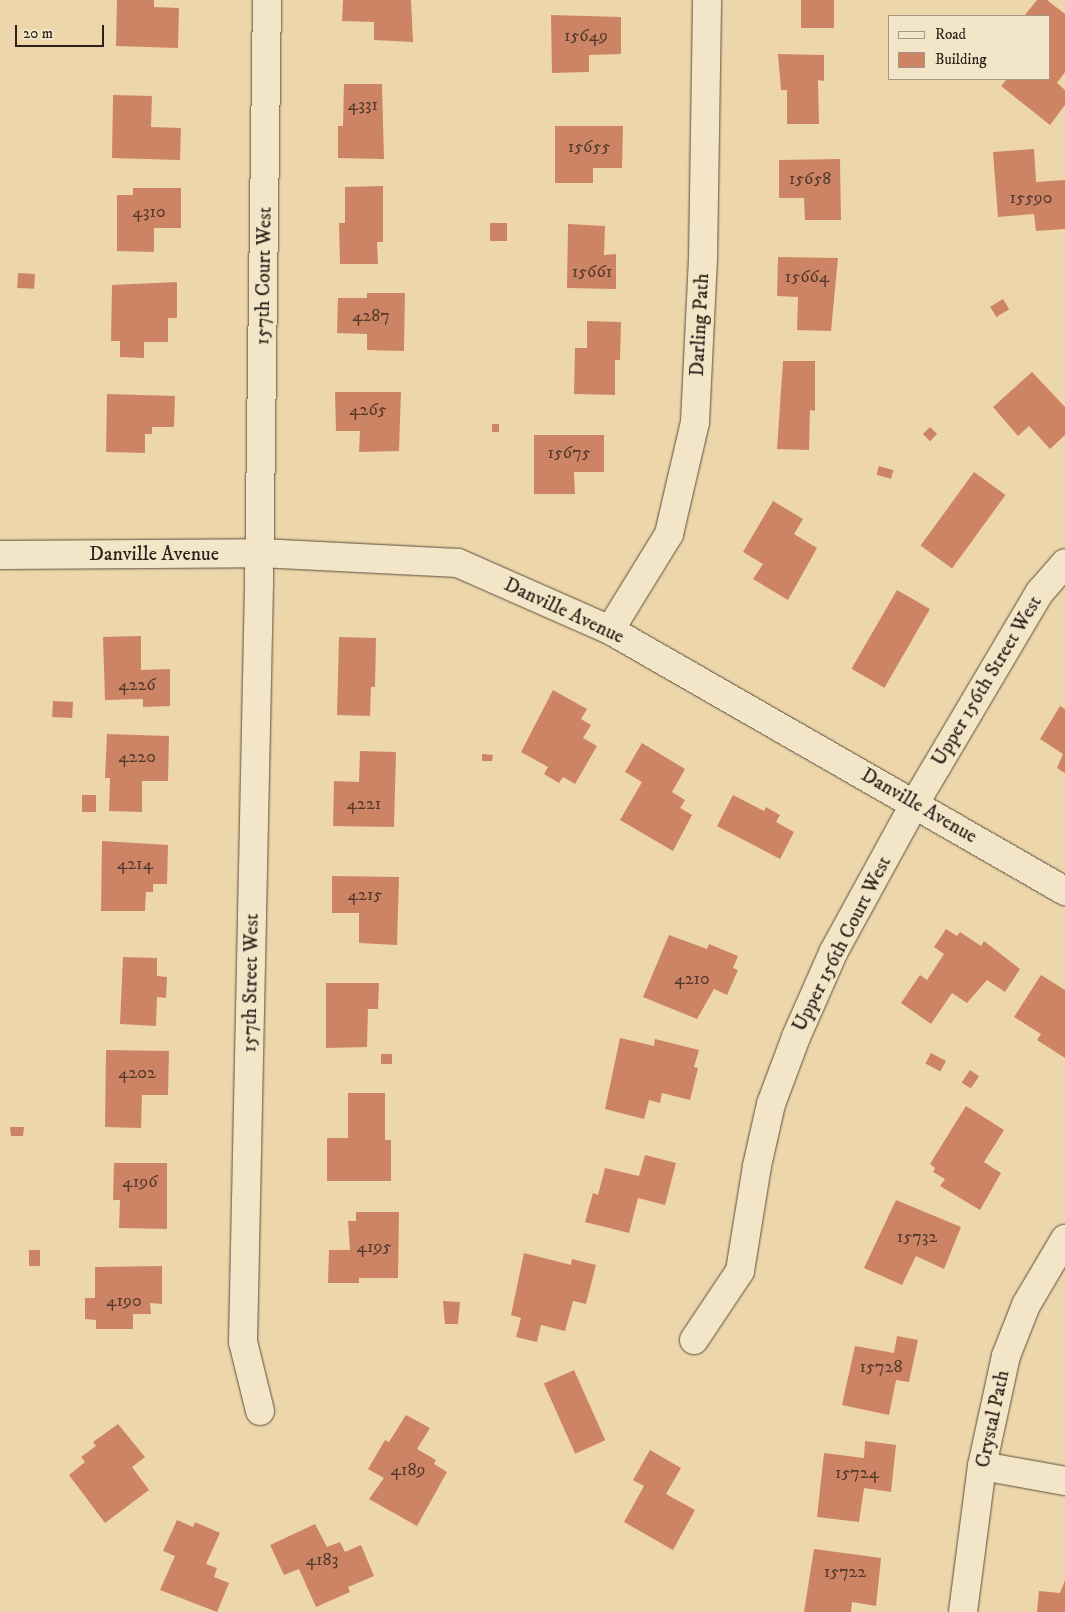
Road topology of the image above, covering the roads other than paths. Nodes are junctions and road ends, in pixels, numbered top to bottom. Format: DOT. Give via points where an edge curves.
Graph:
graph roads {
  1 [pos="267,0"];
  2 [pos="707,0"];
  3 [pos="260,553"];
  4 [pos="0,555"];
  5 [pos="1065,563"];
  6 [pos="610,630"];
  7 [pos="914,803"];
  8 [pos="1065,891"];
  9 [pos="1065,1239"];
  10 [pos="694,1340"];
  11 [pos="260,1411"];
  12 [pos="982,1466"];
  13 [pos="1065,1481"];
  14 [pos="963,1612"];
  1 -- 3 [label="street, 157th Court West"];
  2 -- 6 [label="street, Darling Path" via="703,259 695,422 669,534"];
  3 -- 4 [label="street, Danville Avenue"];
  3 -- 6 [label="street, Danville Avenue" via="458,563"];
  3 -- 11 [label="street, 157th Street West" via="243,1342"];
  5 -- 7 [label="street, Upper 156th Street West" via="1040,592"];
  6 -- 7 [label="street, Danville Avenue"];
  7 -- 8 [label="street, Danville Avenue"];
  7 -- 10 [label="street, Upper 156th Court West" via="834,951 796,1037 771,1104 740,1271"];
  9 -- 12 [label="street, Crystal Path" via="1026,1305 1006,1356"];
  12 -- 13 [label="street"];
  12 -- 14 [label="street, Crystal Path"];
}
